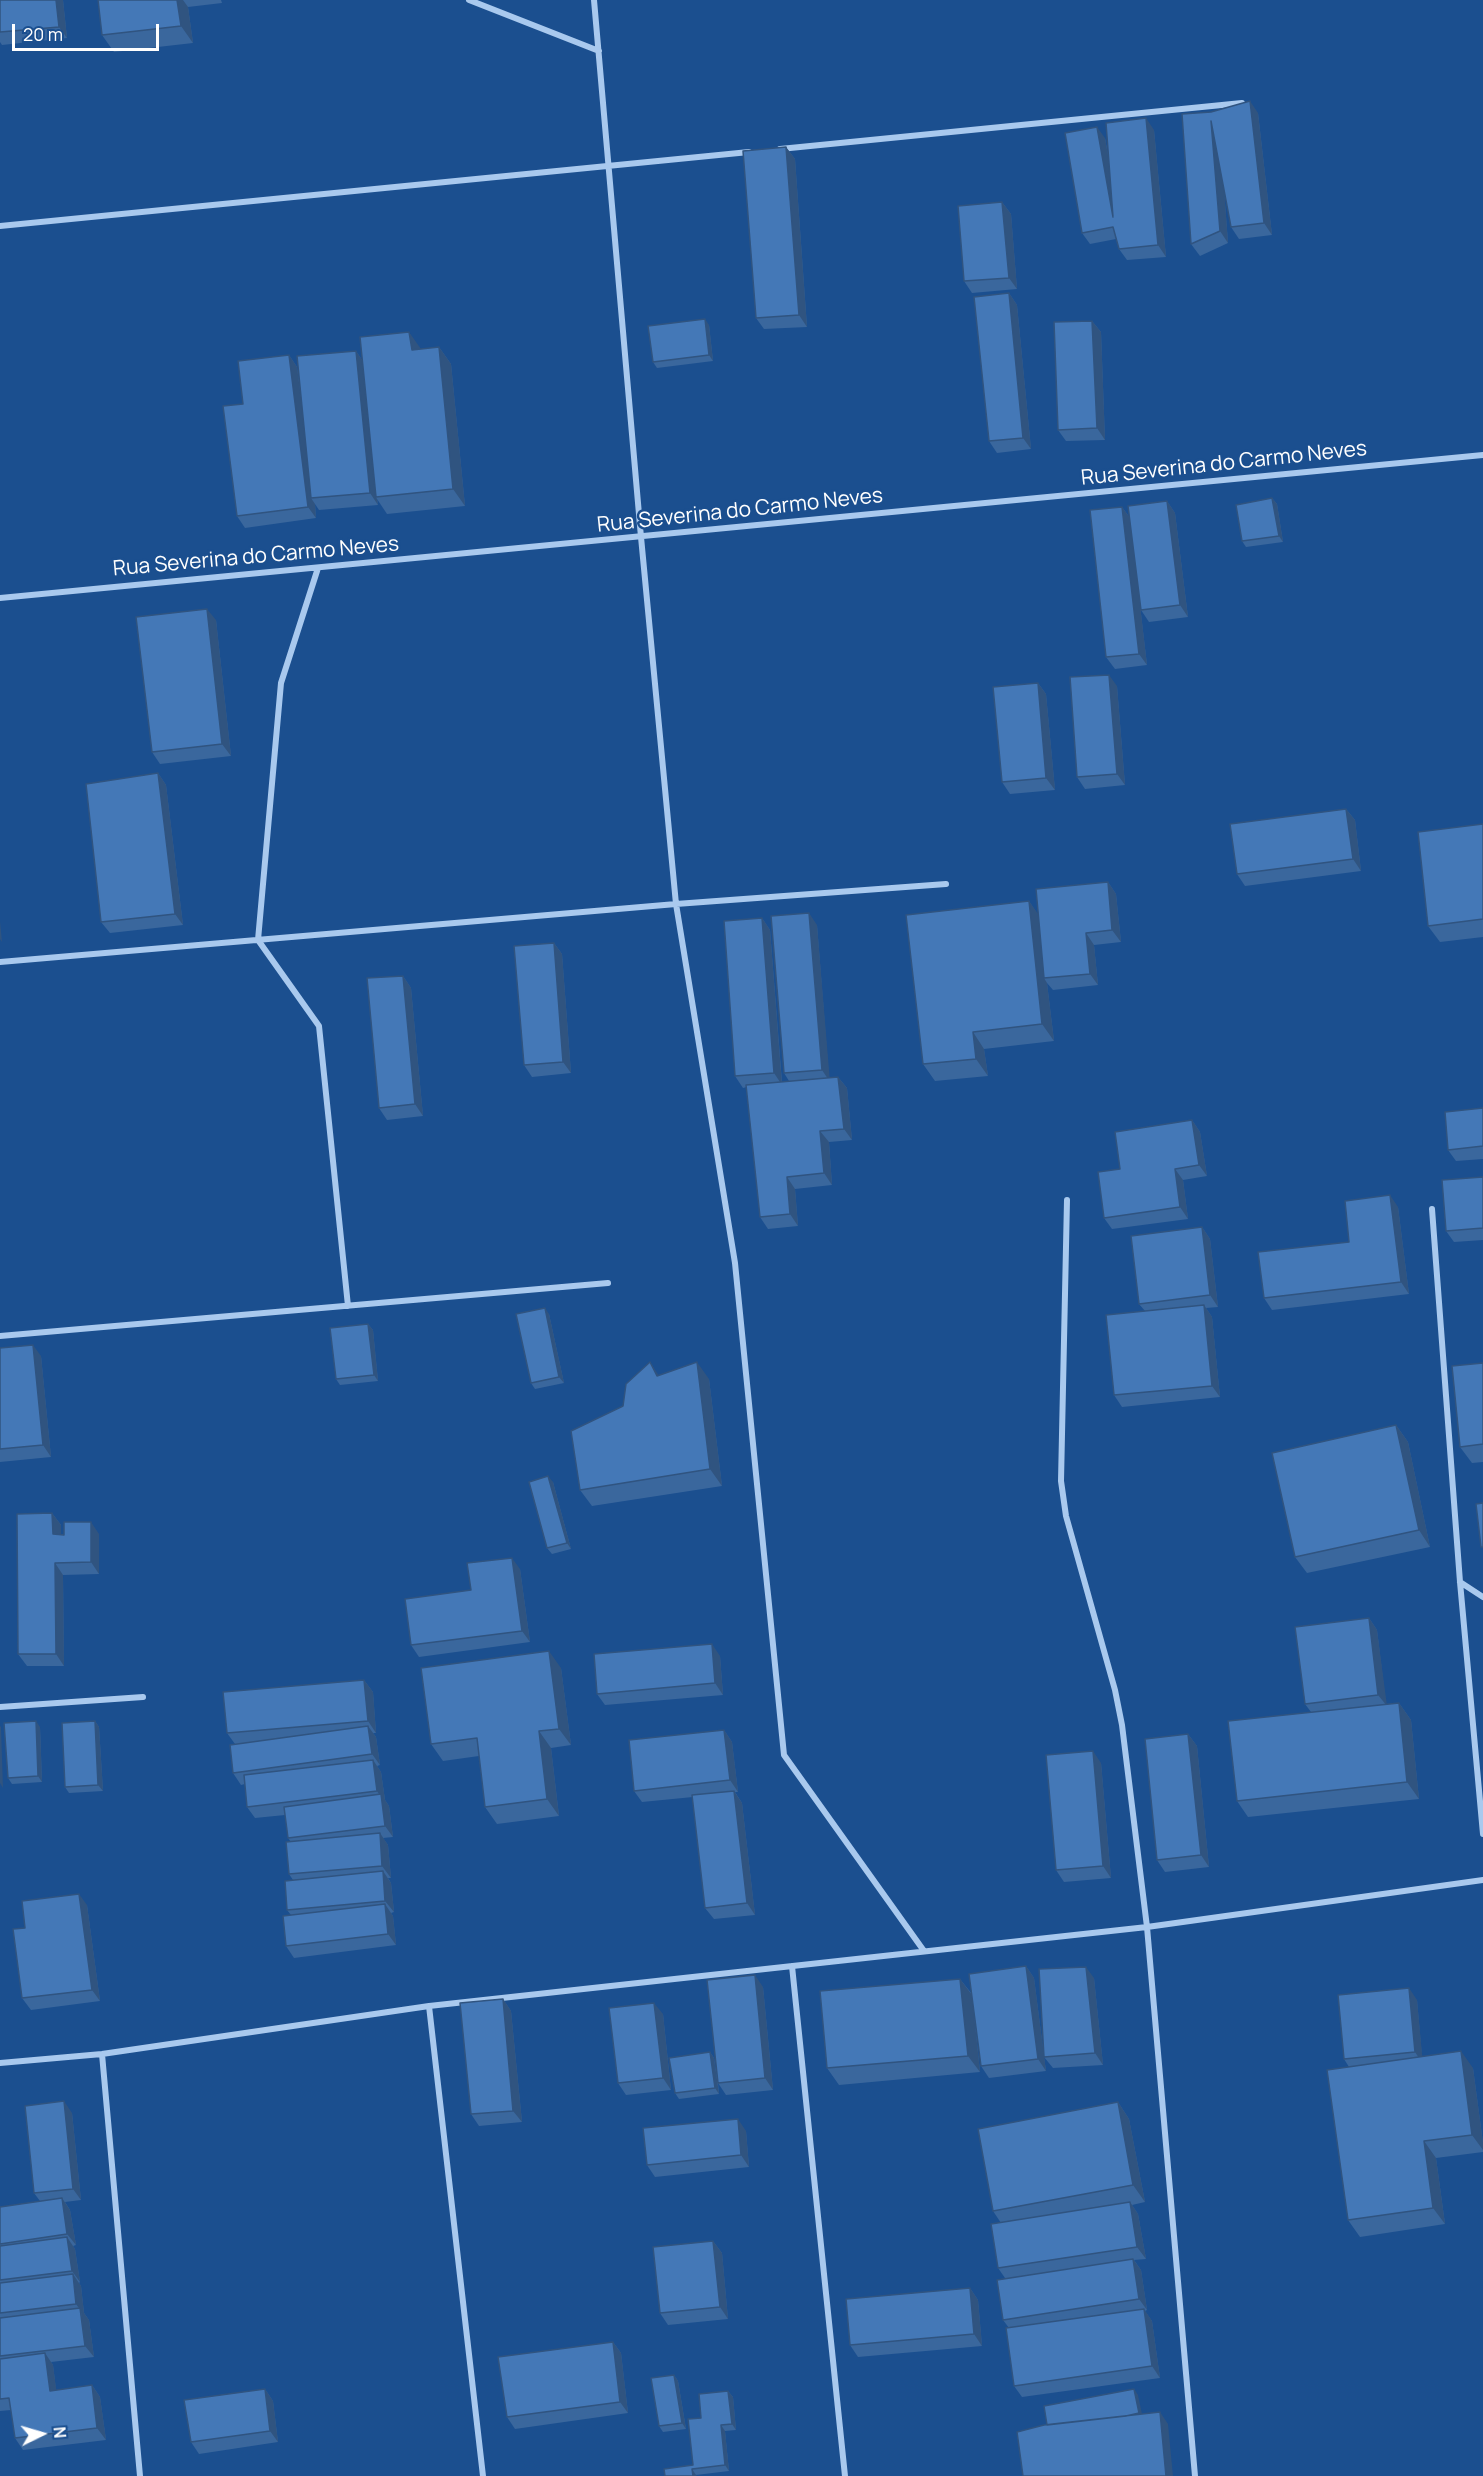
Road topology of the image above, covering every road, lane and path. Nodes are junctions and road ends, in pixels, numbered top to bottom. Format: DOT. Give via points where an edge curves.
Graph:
graph roads {
  1 [pos="469,0"];
  2 [pos="594,0"];
  3 [pos="599,51"];
  4 [pos="1242,103"];
  5 [pos="777,150"];
  6 [pos="753,152"];
  7 [pos="610,166"];
  8 [pos="0,226"];
  9 [pos="1483,455"];
  10 [pos="641,537"];
  11 [pos="318,568"];
  12 [pos="0,598"];
  13 [pos="946,884"];
  14 [pos="676,904"];
  15 [pos="258,940"];
  16 [pos="0,962"];
  17 [pos="1067,1200"];
  18 [pos="1432,1209"];
  19 [pos="608,1283"];
  20 [pos="348,1306"];
  21 [pos="0,1336"];
  22 [pos="1460,1582"];
  23 [pos="1483,1597"];
  24 [pos="143,1697"];
  25 [pos="0,1707"];
  26 [pos="1483,1834"];
  27 [pos="1483,1880"];
  28 [pos="1147,1927"];
  29 [pos="924,1951"];
  30 [pos="792,1966"];
  31 [pos="429,2006"];
  32 [pos="102,2054"];
  33 [pos="0,2063"];
  34 [pos="140,2476"];
  35 [pos="483,2476"];
  36 [pos="845,2476"];
  37 [pos="1195,2476"];
  1 -- 3 [label="street"];
  2 -- 3 [label="street"];
  3 -- 7 [label="street"];
  4 -- 5 [label="street"];
  6 -- 7 [label="street"];
  7 -- 8 [label="street"];
  7 -- 10 [label="street"];
  9 -- 10 [label="street, Rua Severina do Carmo Neves"];
  10 -- 11 [label="street, Rua Severina do Carmo Neves"];
  10 -- 14 [label="street"];
  11 -- 12 [label="street, Rua Severina do Carmo Neves"];
  11 -- 15 [label="street" via="281,683"];
  13 -- 14 [label="street"];
  14 -- 15 [label="street"];
  14 -- 29 [label="street" via="735,1263 784,1755"];
  15 -- 16 [label="street"];
  15 -- 20 [label="street" via="319,1026"];
  17 -- 28 [label="street" via="1060,1481 1122,1725"];
  18 -- 22 [label="street"];
  19 -- 20 [label="street"];
  20 -- 21 [label="street"];
  22 -- 23 [label="street"];
  22 -- 26 [label="street"];
  24 -- 25 [label="street"];
  27 -- 28 [label="street"];
  28 -- 29 [label="street"];
  28 -- 37 [label="street"];
  29 -- 30 [label="street"];
  30 -- 31 [label="street"];
  30 -- 36 [label="street"];
  31 -- 32 [label="street"];
  31 -- 35 [label="street"];
  32 -- 33 [label="street"];
  32 -- 34 [label="street"];
}
